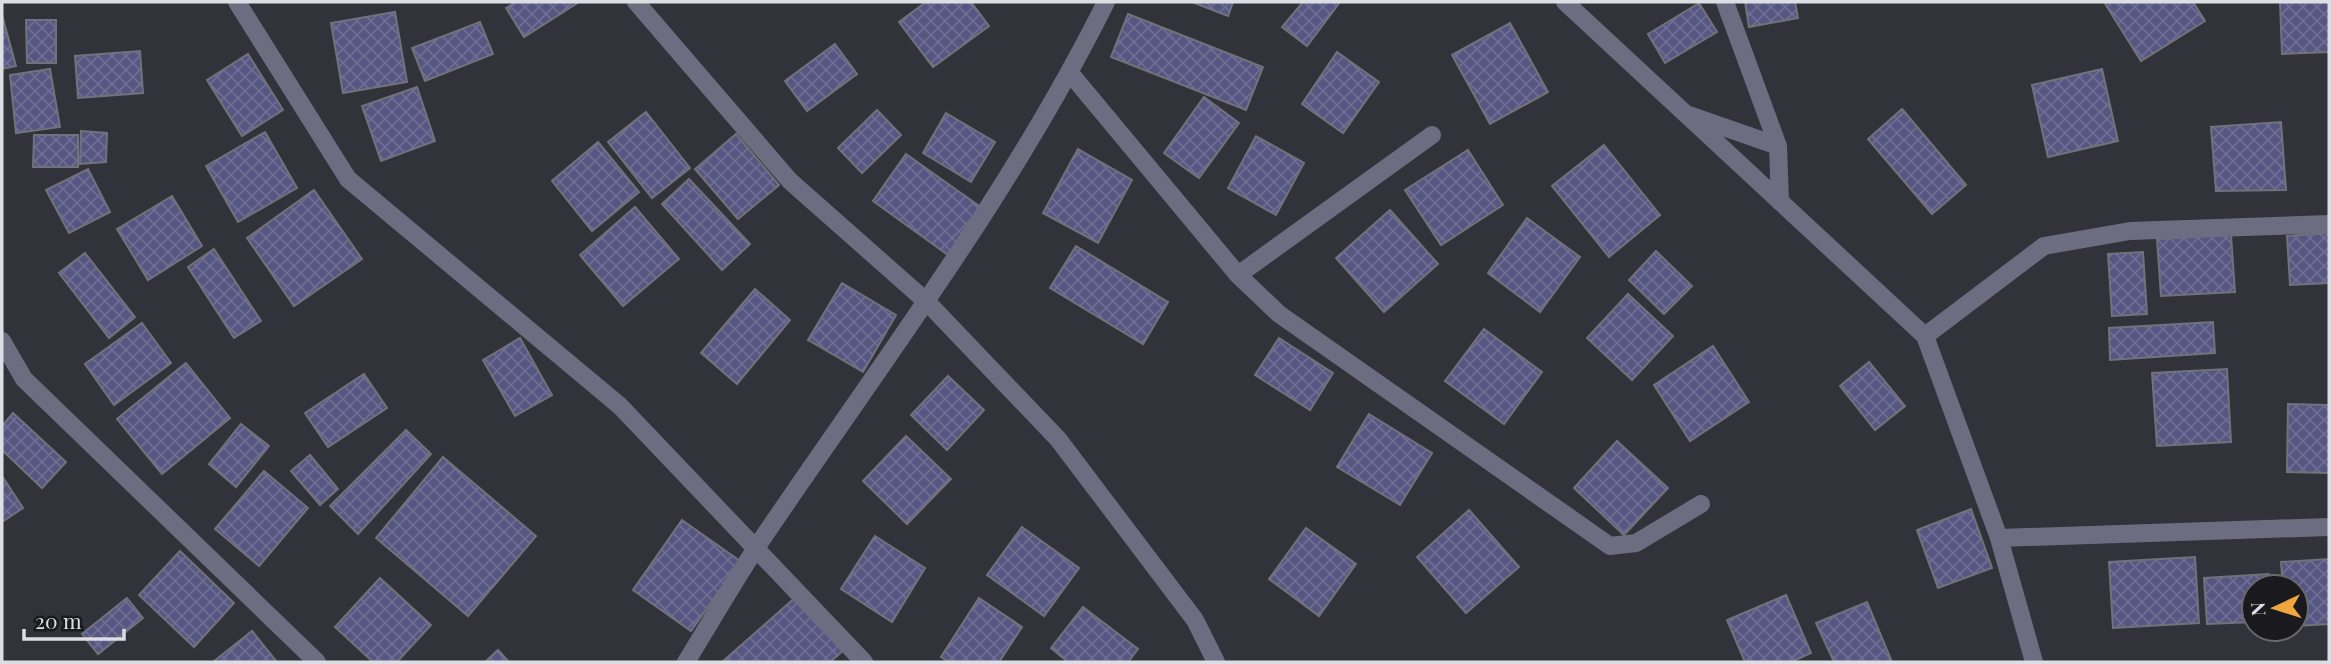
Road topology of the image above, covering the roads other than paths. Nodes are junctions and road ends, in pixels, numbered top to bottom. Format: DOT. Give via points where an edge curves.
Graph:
graph roads {
  1 [pos="237,2"];
  2 [pos="636,2"];
  3 [pos="1106,2"];
  4 [pos="1565,2"];
  5 [pos="1725,2"];
  6 [pos="1070,73"];
  7 [pos="1683,113"];
  8 [pos="1432,135"];
  9 [pos="1778,146"];
  10 [pos="1780,202"];
  11 [pos="2329,224"];
  12 [pos="1238,275"];
  13 [pos="928,303"];
  14 [pos="1925,336"];
  15 [pos="2,341"];
  16 [pos="1701,503"];
  17 [pos="2329,527"];
  18 [pos="1999,538"];
  19 [pos="757,547"];
  20 [pos="317,662"];
  21 [pos="685,662"];
  22 [pos="864,662"];
  23 [pos="1216,662"];
  24 [pos="2034,662"];
  1 -- 19 [label="street" via="348,178 620,406"];
  2 -- 13 [label="street" via="790,181"];
  3 -- 6 [label="street"];
  4 -- 7 [label="street"];
  5 -- 9 [label="street"];
  6 -- 12 [label="street"];
  6 -- 13 [label="street"];
  7 -- 9 [label="street"];
  7 -- 10 [label="street"];
  8 -- 12 [label="street"];
  9 -- 10 [label="street"];
  10 -- 14 [label="street"];
  11 -- 14 [label="street" via="2130,231 2044,246"];
  12 -- 16 [label="street" via="1279,314 1610,546 1636,543"];
  13 -- 19 [label="street"];
  13 -- 23 [label="street" via="1058,439 1195,620"];
  14 -- 18 [label="street"];
  15 -- 20 [label="street" via="24,379"];
  17 -- 18 [label="street"];
  18 -- 24 [label="street"];
  19 -- 21 [label="street"];
  19 -- 22 [label="street"];
}
